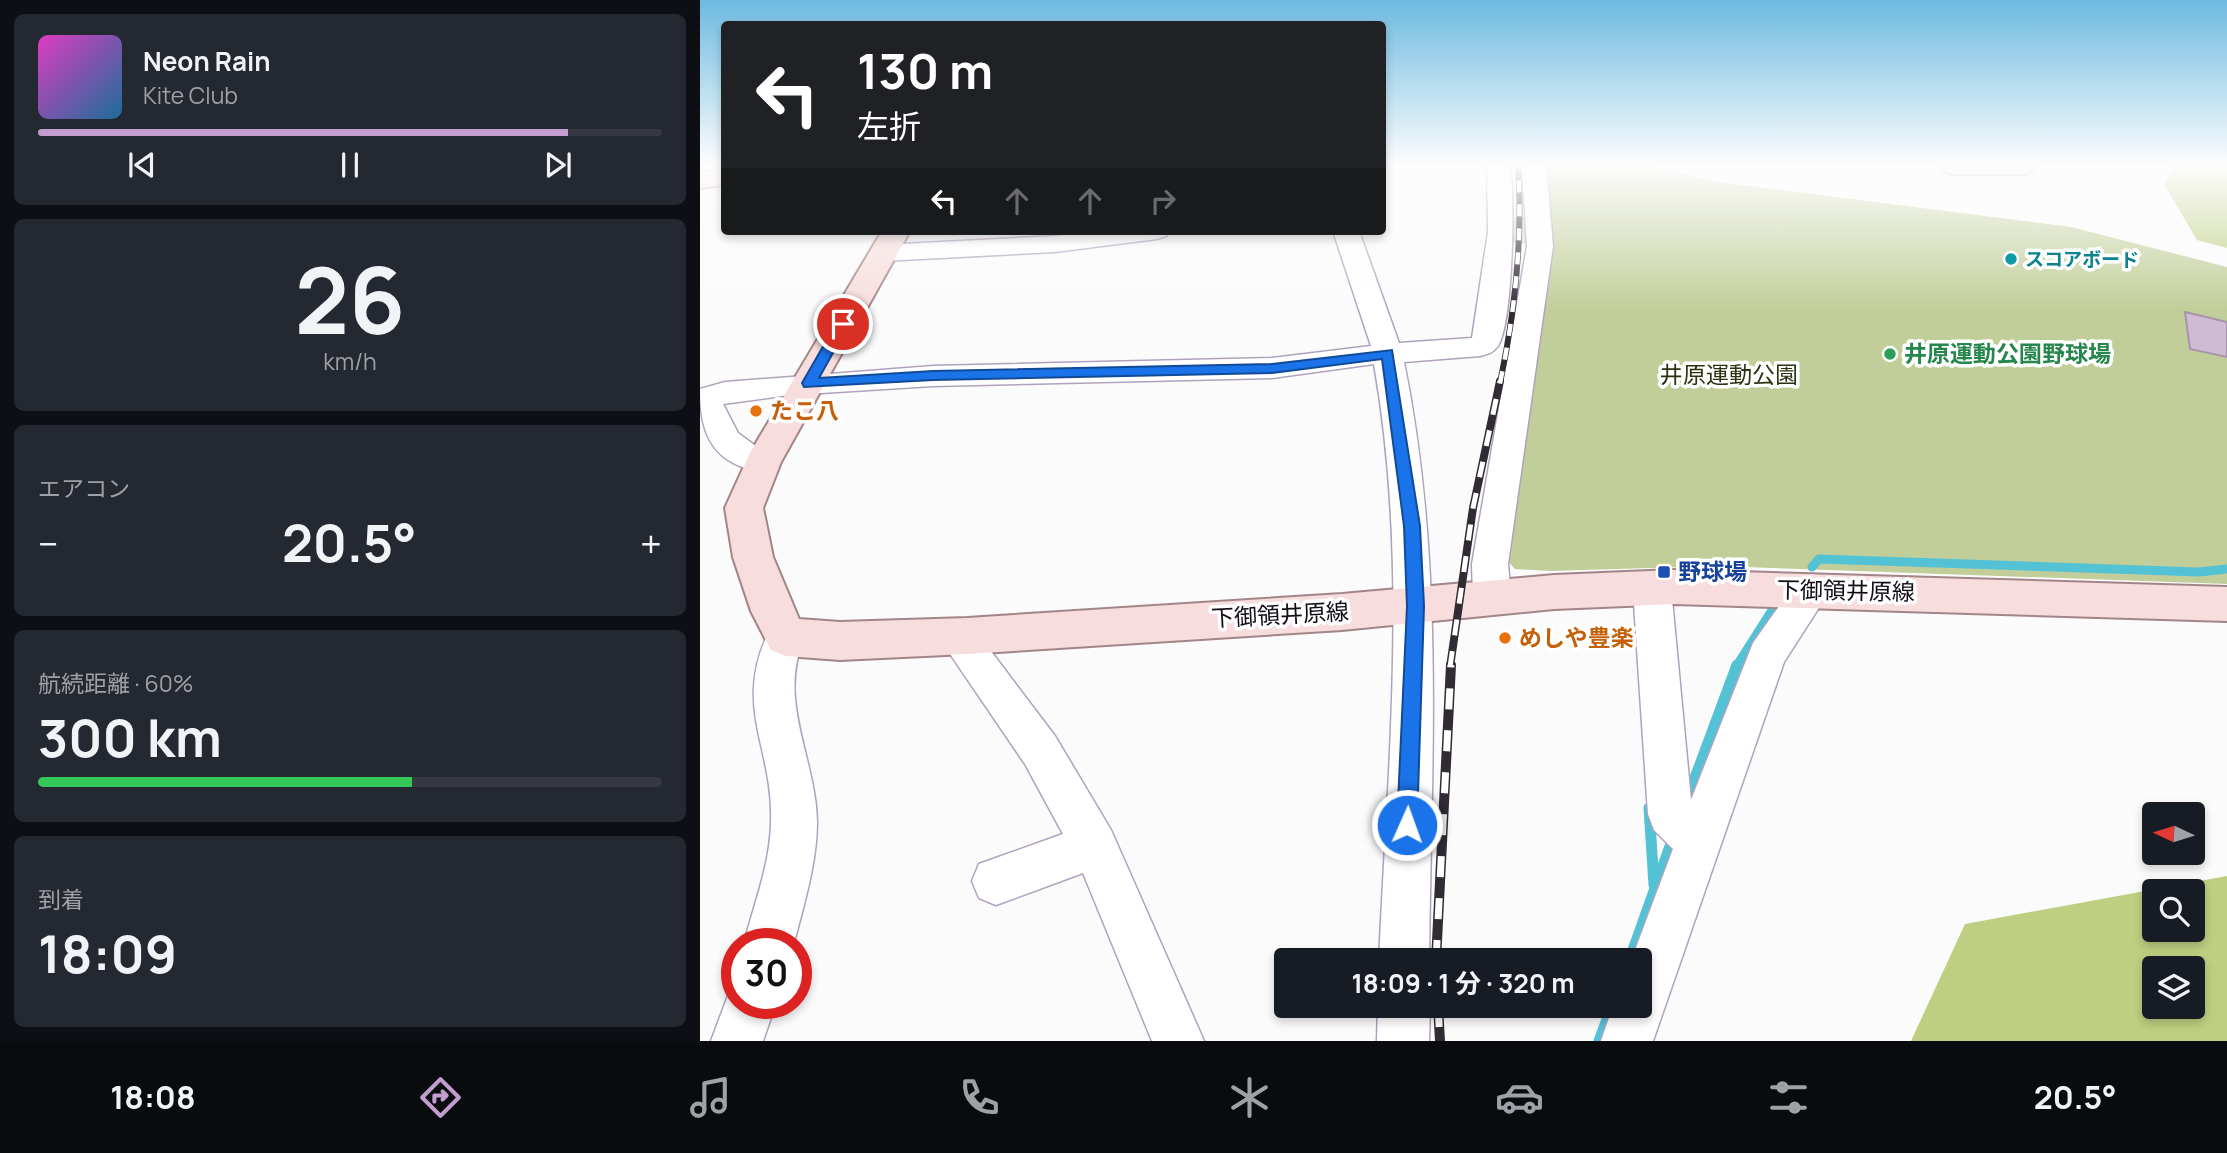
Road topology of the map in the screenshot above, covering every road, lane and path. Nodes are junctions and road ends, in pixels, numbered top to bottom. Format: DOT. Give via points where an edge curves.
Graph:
graph roads {
  1 [pos="1503,215"];
  2 [pos="1535,215"];
  3 [pos="1126,235"];
  4 [pos="1347,235"];
  5 [pos="890,242"];
  6 [pos="1388,354"];
  7 [pos="809,383"];
  8 [pos="700,384"];
  9 [pos="700,400"];
  10 [pos="763,463"];
  11 [pos="1652,589"];
  12 [pos="1812,589"];
  13 [pos="1492,597"];
  14 [pos="2227,604"];
  15 [pos="1416,606"];
  16 [pos="967,636"];
  17 [pos="786,637"];
  18 [pos="1686,830"];
  19 [pos="1095,846"];
  20 [pos="996,881"];
  21 [pos="773,928"];
  22 [pos="1404,948"];
  23 [pos="1652,960"];
  24 [pos="1404,1018"];
  25 [pos="1636,1018"];
  26 [pos="745,1019"];
  27 [pos="737,1041"];
  28 [pos="1178,1041"];
  29 [pos="1403,1041"];
  30 [pos="1627,1041"];
  1 -- 6 [label="street" via="1484,344"];
  2 -- 13 [label="street" via="1533,299 1490,564"];
  3 -- 5 [label="street" via="1055,244"];
  4 -- 6 [label="street"];
  5 -- 7 [label="main road"];
  6 -- 7 [label="street" via="1272,368"];
  6 -- 15 [label="street" via="1412,526"];
  7 -- 9 [label="street" via="738,390"];
  7 -- 10 [label="main road"];
  8 -- 9 [label="street"];
  9 -- 10 [label="street" via="710,409 733,451"];
  10 -- 17 [label="main road" via="744,517 752,557"];
  11 -- 12 [label="main road, 下御領井原線"];
  11 -- 13 [label="main road, 下御領井原線"];
  11 -- 18 [label="street"];
  12 -- 14 [label="main road, 下御領井原線"];
  12 -- 18 [label="street" via="1767,655"];
  13 -- 15 [label="main road, 下御領井原線"];
  15 -- 16 [label="main road, 下御領井原線"];
  15 -- 22 [label="street"];
  16 -- 17 [label="main road, 下御領井原線" via="840,641"];
  16 -- 19 [label="street" via="968,652 1040,750"];
  17 -- 21 [label="street" via="777,650 772,675 794,821"];
  18 -- 23 [label="street"];
  19 -- 20 [label="street"];
  19 -- 28 [label="street"];
  24 -- 29 [label="street"];
  25 -- 30 [label="street"];
  26 -- 27 [label="street"];
}
